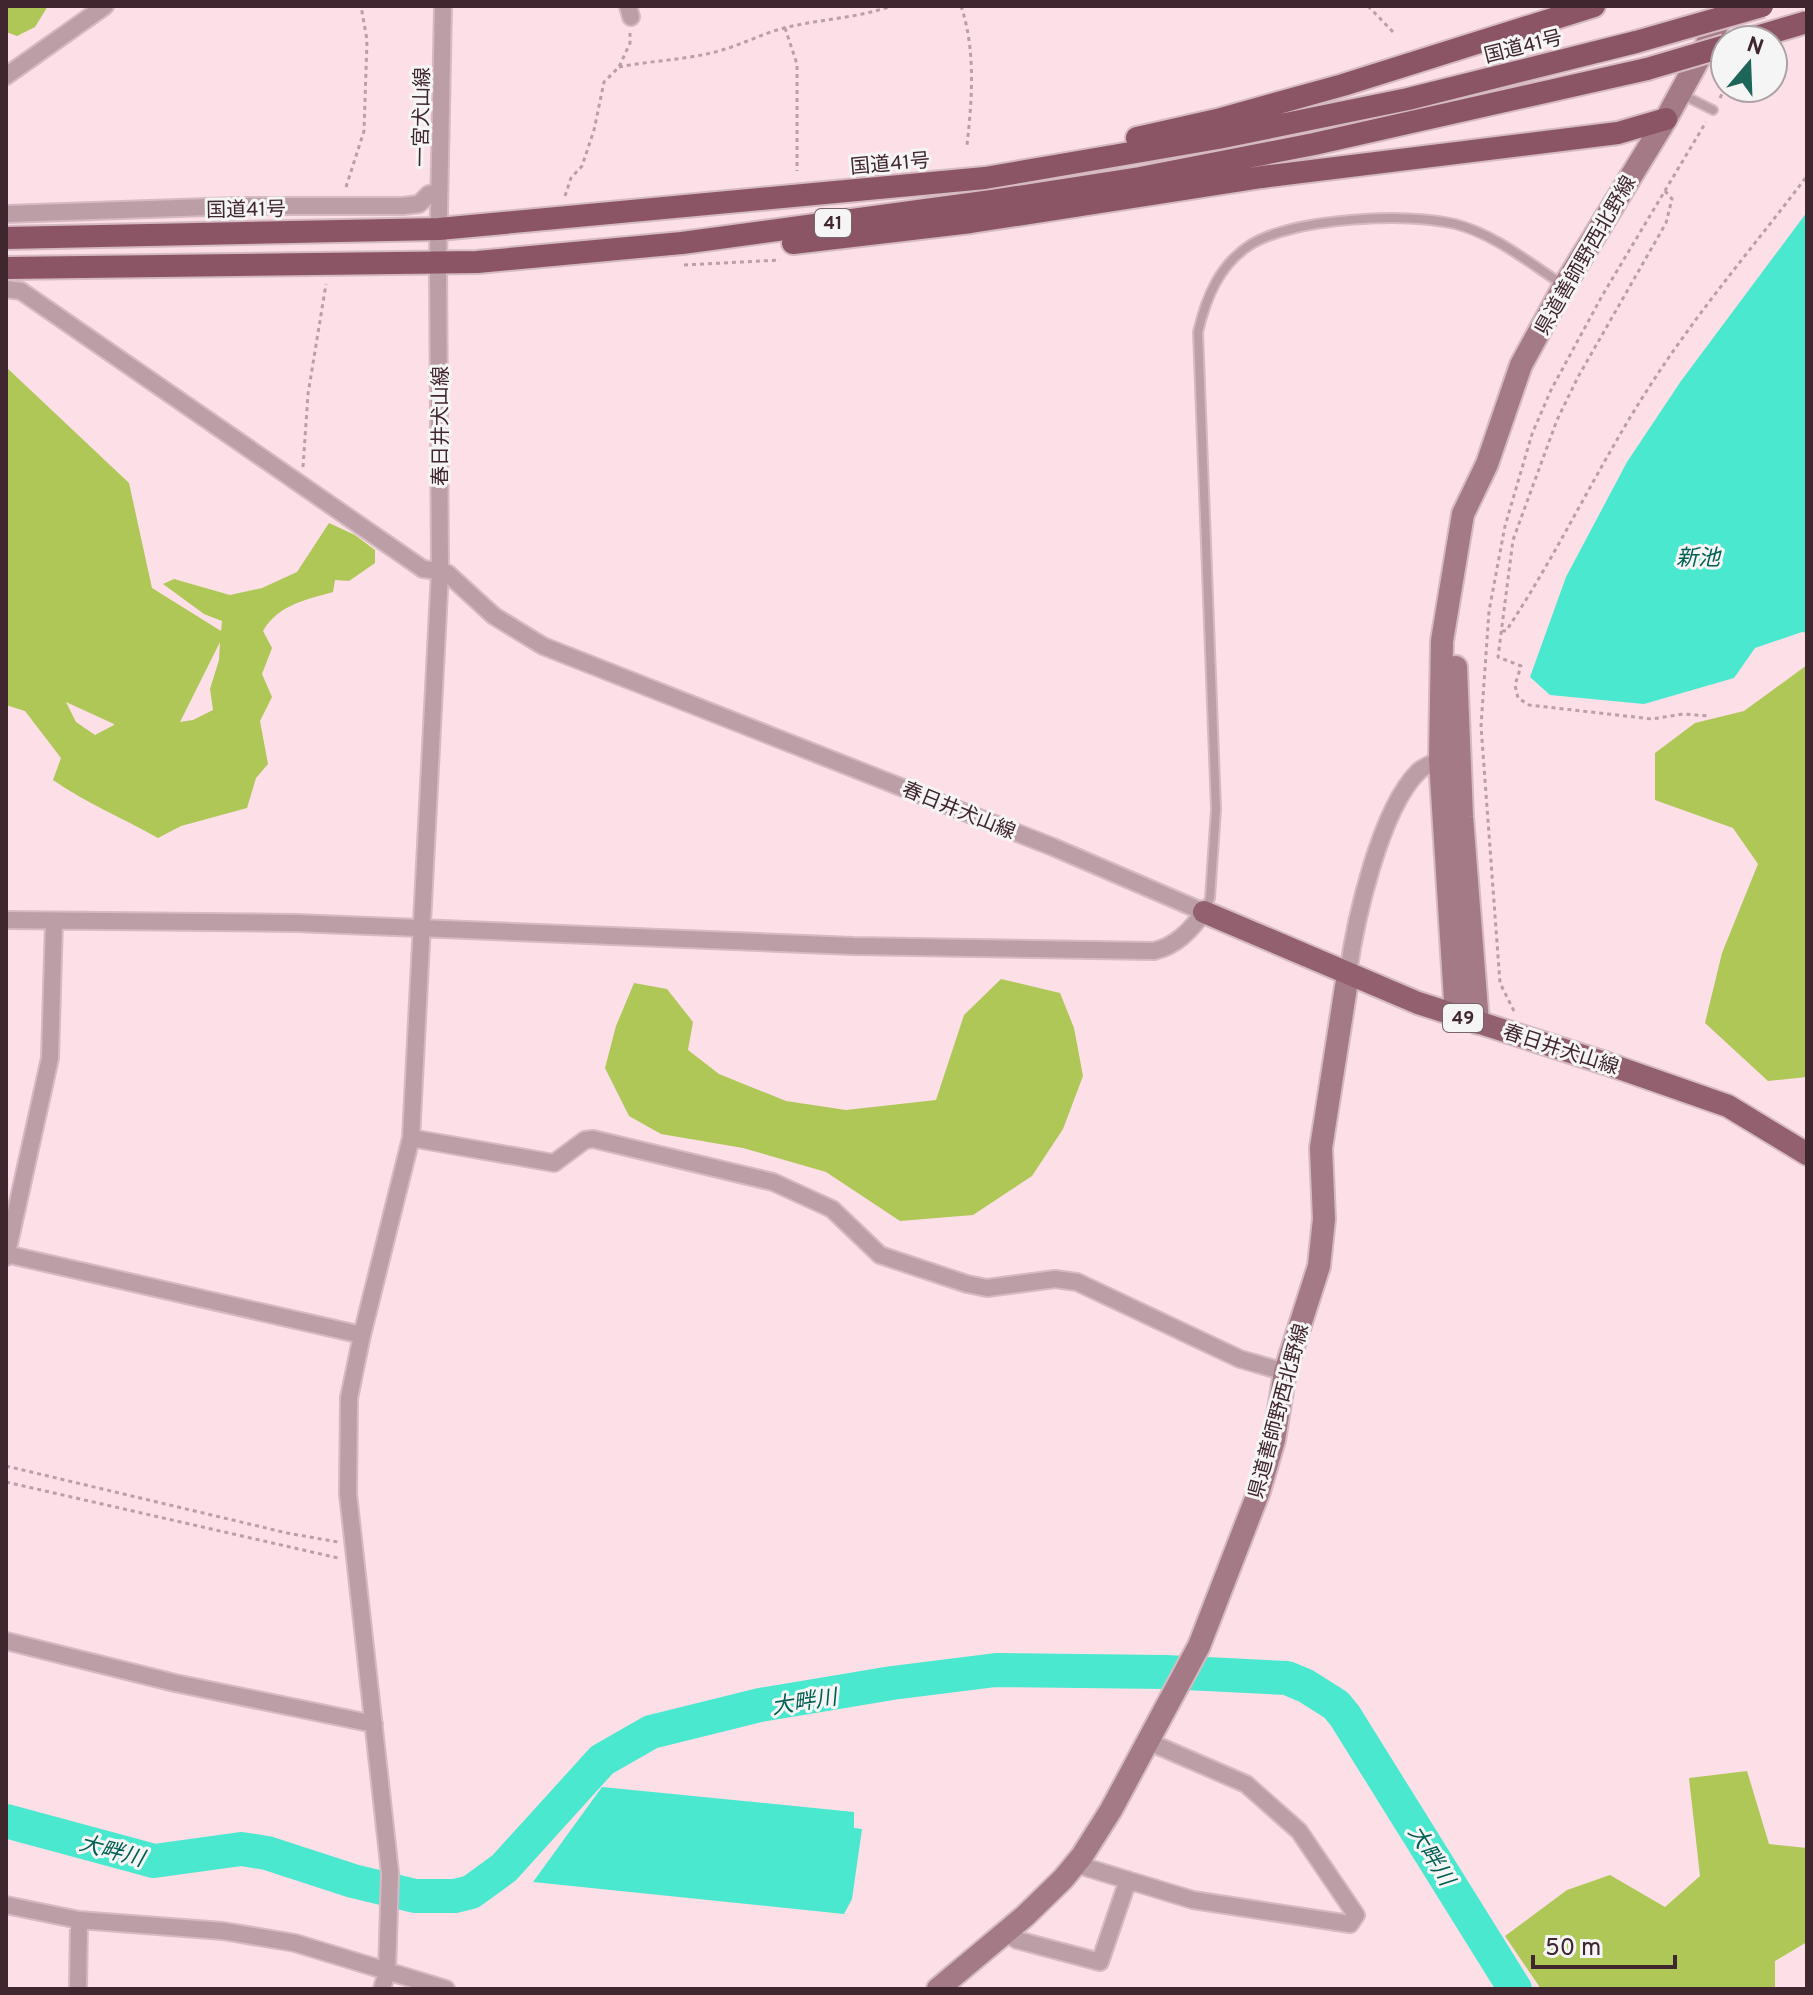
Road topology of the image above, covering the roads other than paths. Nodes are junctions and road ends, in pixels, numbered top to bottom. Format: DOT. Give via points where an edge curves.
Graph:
graph roads {
  1 [pos="105,6"];
  2 [pos="443,6"];
  3 [pos="1594,6"];
  4 [pos="1728,6"];
  5 [pos="1762,6"];
  6 [pos="1709,51"];
  7 [pos="6,76"];
  8 [pos="1680,93"];
  9 [pos="1713,110"];
  10 [pos="1666,119"];
  11 [pos="985,178"];
  12 [pos="439,192"];
  13 [pos="6,214"];
  14 [pos="439,229"];
  15 [pos="6,238"];
  16 [pos="682,243"];
  17 [pos="438,261"];
  18 [pos="6,268"];
  19 [pos="1564,286"];
  20 [pos="6,289"];
  21 [pos="1463,514"];
  22 [pos="440,571"];
  23 [pos="1440,760"];
  24 [pos="1204,912"];
  25 [pos="6,920"];
  26 [pos="54,921"];
  27 [pos="422,928"];
  28 [pos="1348,974"];
  29 [pos="1456,1016"];
  30 [pos="1478,1023"];
  31 [pos="411,1138"];
  32 [pos="1807,1154"];
  33 [pos="6,1255"];
  34 [pos="362,1335"];
  35 [pos="1285,1372"];
  36 [pos="6,1641"];
  37 [pos="374,1724"];
  38 [pos="1149,1742"];
  39 [pos="1075,1864"];
  40 [pos="1128,1880"];
  41 [pos="6,1905"];
  42 [pos="79,1920"];
  43 [pos="1005,1932"];
  44 [pos="387,1972"];
  45 [pos="78,1989"];
  46 [pos="382,1989"];
  47 [pos="446,1989"];
  48 [pos="938,1989"];
  1 -- 7 [label="street"];
  2 -- 12 [label="street, 一宮犬山線"];
  3 -- 11 [label="highway" via="1315,93 1031,161"];
  4 -- 8 [label="main road, 県道善師野西北野線"];
  5 -- 11 [label="highway, 国道41号 / 41, bridge" via="1408,99"];
  6 -- 16 [label="highway, 41, bridge" via="1314,144 1140,178"];
  8 -- 9 [label="lane"];
  8 -- 10 [label="main road, 県道善師野西北野線"];
  10 -- 16 [label="highway" via="1618,133 1262,177 971,222 774,245"];
  10 -- 19 [label="main road, 県道善師野西北野線"];
  11 -- 14 [label="highway, 国道41号 / 41"];
  12 -- 13 [label="street" via="419,204"];
  12 -- 14 [label="street, 一宮犬山線"];
  14 -- 15 [label="highway, 国道41号 / 41"];
  14 -- 17 [label="street, 春日井犬山線"];
  16 -- 17 [label="highway, 41"];
  17 -- 18 [label="highway, 41"];
  17 -- 22 [label="street, 春日井犬山線"];
  19 -- 21 [label="main road, 県道善師野西北野線" via="1521,365 1487,464"];
  19 -- 24 [label="lane" via="1493,239 1457,224 1416,217 1285,230 1249,245 1213,285 1198,332 1216,809 1210,898"];
  20 -- 22 [label="street" via="21,291 423,569"];
  21 -- 23 [label="main road, 県道善師野西北野線" via="1442,641"];
  21 -- 30 [label="main road, 県道善師野西北野線" via="1456,673"];
  22 -- 24 [label="street, 春日井犬山線 / 49" via="494,616 543,646"];
  22 -- 27 [label="street"];
  23 -- 28 [label="street, 県道善師野西北野線" via="1420,769 1402,792 1359,908"];
  23 -- 29 [label="main road, 県道善師野西北野線"];
  24 -- 27 [label="street" via="1184,936 1154,951 853,946"];
  24 -- 28 [label="main road, 春日井犬山線 / 49"];
  25 -- 26 [label="street"];
  26 -- 27 [label="street"];
  26 -- 33 [label="street" via="50,1058"];
  27 -- 31 [label="street"];
  28 -- 29 [label="main road, 春日井犬山線 / 49"];
  28 -- 35 [label="main road, 県道善師野西北野線" via="1321,1148 1324,1219 1319,1266"];
  29 -- 30 [label="main road, 春日井犬山線 / 49"];
  30 -- 32 [label="main road, 春日井犬山線 / 49" via="1728,1106"];
  31 -- 34 [label="street"];
  31 -- 35 [label="street" via="554,1163 593,1139 739,1172 832,1209 880,1255 987,1288 1055,1279 1077,1282 1240,1359"];
  33 -- 34 [label="street"];
  34 -- 37 [label="street" via="349,1411 348,1494"];
  35 -- 38 [label="main road, 県道善師野西北野線" via="1259,1491 1199,1646"];
  36 -- 37 [label="street"];
  37 -- 44 [label="street" via="390,1873"];
  38 -- 39 [label="main road, 県道善師野西北野線"];
  38 -- 40 [label="street" via="1246,1784 1299,1831 1356,1915 1350,1924 1224,1905"];
  39 -- 40 [label="street"];
  39 -- 43 [label="main road, 県道善師野西北野線"];
  40 -- 43 [label="street" via="1100,1962 1017,1940"];
  41 -- 42 [label="street"];
  42 -- 44 [label="street" via="223,1931 295,1943"];
  42 -- 45 [label="street"];
  43 -- 48 [label="main road, 県道善師野西北野線"];
  44 -- 46 [label="street"];
  44 -- 47 [label="street"];
}
